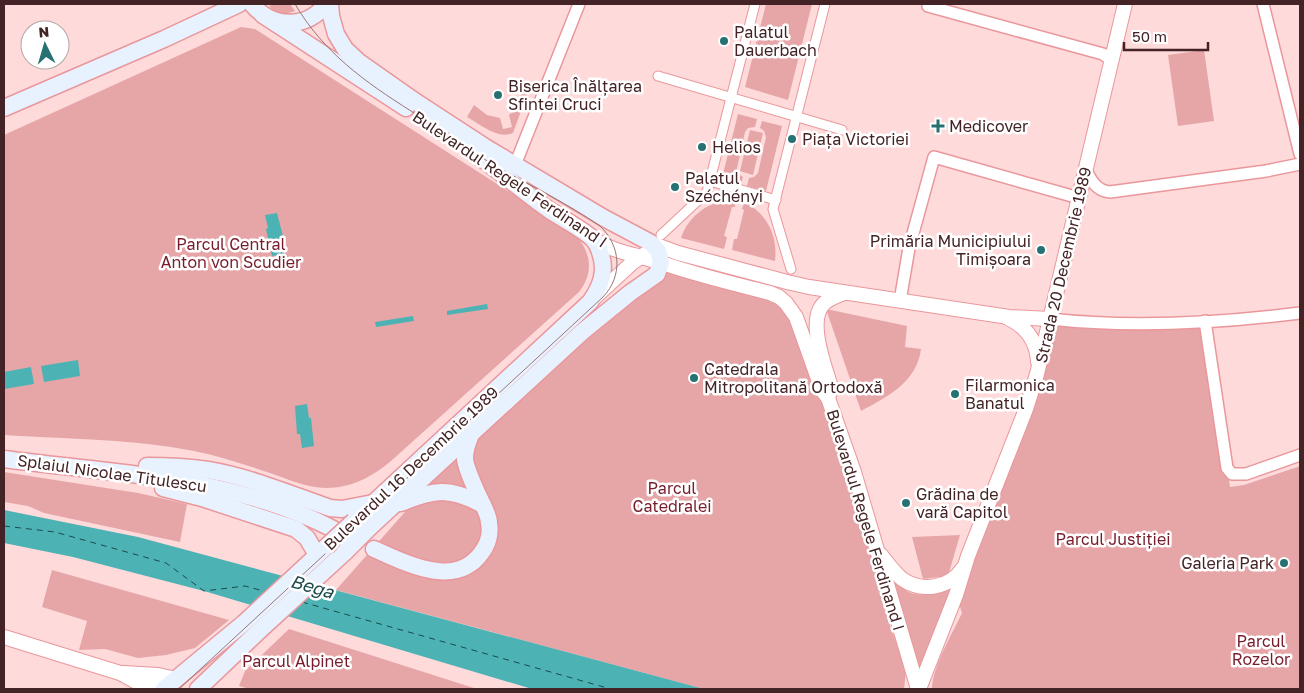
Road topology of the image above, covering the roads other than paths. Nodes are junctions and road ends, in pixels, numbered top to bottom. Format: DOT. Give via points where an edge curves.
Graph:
graph roads {
  1 [pos="239,4"];
  2 [pos="326,4"];
  3 [pos="330,4"];
  4 [pos="579,4"];
  5 [pos="754,4"];
  6 [pos="825,4"];
  7 [pos="1125,4"];
  8 [pos="1263,4"];
  9 [pos="924,5"];
  10 [pos="257,9"];
  11 [pos="1109,55"];
  12 [pos="658,76"];
  13 [pos="726,97"];
  14 [pos="4,108"];
  15 [pos="796,117"];
  16 [pos="842,130"];
  17 [pos="1300,154"];
  18 [pos="1300,164"];
  19 [pos="516,165"];
  20 [pos="1086,170"];
  21 [pos="710,181"];
  22 [pos="1079,198"];
  23 [pos="776,200"];
  24 [pos="593,239"];
  25 [pos="658,248"];
  26 [pos="639,257"];
  27 [pos="791,269"];
  28 [pos="681,270"];
  29 [pos="647,282"];
  30 [pos="845,292"];
  31 [pos="900,301"];
  32 [pos="590,302"];
  33 [pos="1300,313"];
  34 [pos="996,315"];
  35 [pos="1050,319"];
  36 [pos="1205,321"];
  37 [pos="1035,379"];
  38 [pos="828,398"];
  39 [pos="470,437"];
  40 [pos="1300,455"];
  41 [pos="4,459"];
  42 [pos="75,469"];
  43 [pos="373,504"];
  44 [pos="483,505"];
  45 [pos="392,507"];
  46 [pos="333,530"];
  47 [pos="374,549"];
  48 [pos="879,553"];
  49 [pos="321,556"];
  50 [pos="968,556"];
  51 [pos="4,637"];
  52 [pos="168,686"];
  53 [pos="204,688"];
  54 [pos="918,689"];
  1 -- 14 [label="main road"];
  2 -- 10 [label="main road" via="314,16 293,23 278,22"];
  3 -- 19 [label="main road, Bulevardul Regele Ferdinand I" via="336,34 353,58 423,107"];
  4 -- 19 [label="street"];
  5 -- 13 [label="street"];
  6 -- 15 [label="street"];
  7 -- 11 [label="street, Strada 20 Decembrie 1989"];
  8 -- 17 [label="street"];
  9 -- 11 [label="street"];
  10 -- 24 [label="main road, Bulevardul Regele Ferdinand I" via="484,159"];
  11 -- 20 [label="street, Strada 20 Decembrie 1989"];
  12 -- 13 [label="street"];
  13 -- 15 [label="street"];
  13 -- 21 [label="street"];
  15 -- 16 [label="street"];
  15 -- 23 [label="street"];
  18 -- 20 [label="street" via="1110,192 1098,188"];
  19 -- 25 [label="main road, Bulevardul Regele Ferdinand I"];
  20 -- 22 [label="street, Strada 20 Decembrie 1989"];
  21 -- 23 [label="street"];
  21 -- 25 [label="street" via="706,192"];
  22 -- 31 [label="street" via="934,156 909,248"];
  22 -- 35 [label="street, Strada 20 Decembrie 1989"];
  23 -- 27 [label="street" via="773,209"];
  24 -- 26 [label="street, Bulevardul Regele Ferdinand I"];
  24 -- 32 [label="main road" via="600,252 603,269 598,292"];
  25 -- 26 [label="street, Bulevardul Regele Ferdinand I"];
  25 -- 28 [label="street, Bulevardul Regele Ferdinand I"];
  25 -- 29 [label="main road, Bulevardul 16 Decembrie 1989" via="658,272"];
  25 -- 30 [label="street" via="787,282"];
  26 -- 32 [label="street, Bulevardul 16 Decembrie 1989"];
  28 -- 29 [label="street"];
  28 -- 38 [label="street, Bulevardul Regele Ferdinand I" via="770,293 786,303 796,317 822,390"];
  29 -- 39 [label="main road, Bulevardul 16 Decembrie 1989" via="582,332"];
  30 -- 31 [label="street"];
  30 -- 38 [label="street" via="828,300 817,315 818,336 831,387"];
  31 -- 34 [label="street"];
  32 -- 43 [label="main road, Bulevardul 16 Decembrie 1989"];
  33 -- 36 [label="street"];
  34 -- 35 [label="street"];
  34 -- 37 [label="street" via="1017,323 1031,337 1038,357"];
  35 -- 36 [label="street" via="1106,323"];
  35 -- 37 [label="street, Strada 20 Decembrie 1989"];
  36 -- 40 [label="street" via="1227,468 1232,474 1246,474"];
  37 -- 50 [label="street, Strada 20 Decembrie 1989"];
  38 -- 48 [label="street, Bulevardul Regele Ferdinand I"];
  39 -- 44 [label="main road" via="465,461"];
  39 -- 45 [label="main road, Bulevardul 16 Decembrie 1989"];
  41 -- 42 [label="main road, Splaiul Nicolae Titulescu"];
  42 -- 43 [label="main road" via="108,465 194,469 242,478 330,508"];
  42 -- 46 [label="main road, Splaiul Nicolae Titulescu" via="212,486 295,512"];
  42 -- 49 [label="main road" via="108,479 194,495 296,529"];
  43 -- 49 [label="main road, Bulevardul 16 Decembrie 1989, bridge"];
  44 -- 45 [label="main road" via="460,494 441,491 417,496"];
  44 -- 47 [label="main road" via="490,524 489,536 479,557 469,565 448,571 432,571"];
  45 -- 49 [label="main road, Bulevardul 16 Decembrie 1989, bridge" via="345,552"];
  48 -- 50 [label="street" via="903,580 924,587 938,586 951,580 960,572"];
  48 -- 54 [label="street, Bulevardul Regele Ferdinand I"];
  49 -- 52 [label="main road, Bulevardul 16 Decembrie 1989"];
  49 -- 53 [label="main road, Bulevardul 16 Decembrie 1989" via="261,629"];
  50 -- 54 [label="street, Strada 20 Decembrie 1989"];
  51 -- 52 [label="street" via="120,673 158,675"];
  52 -- 53 [label="main road"];
}
